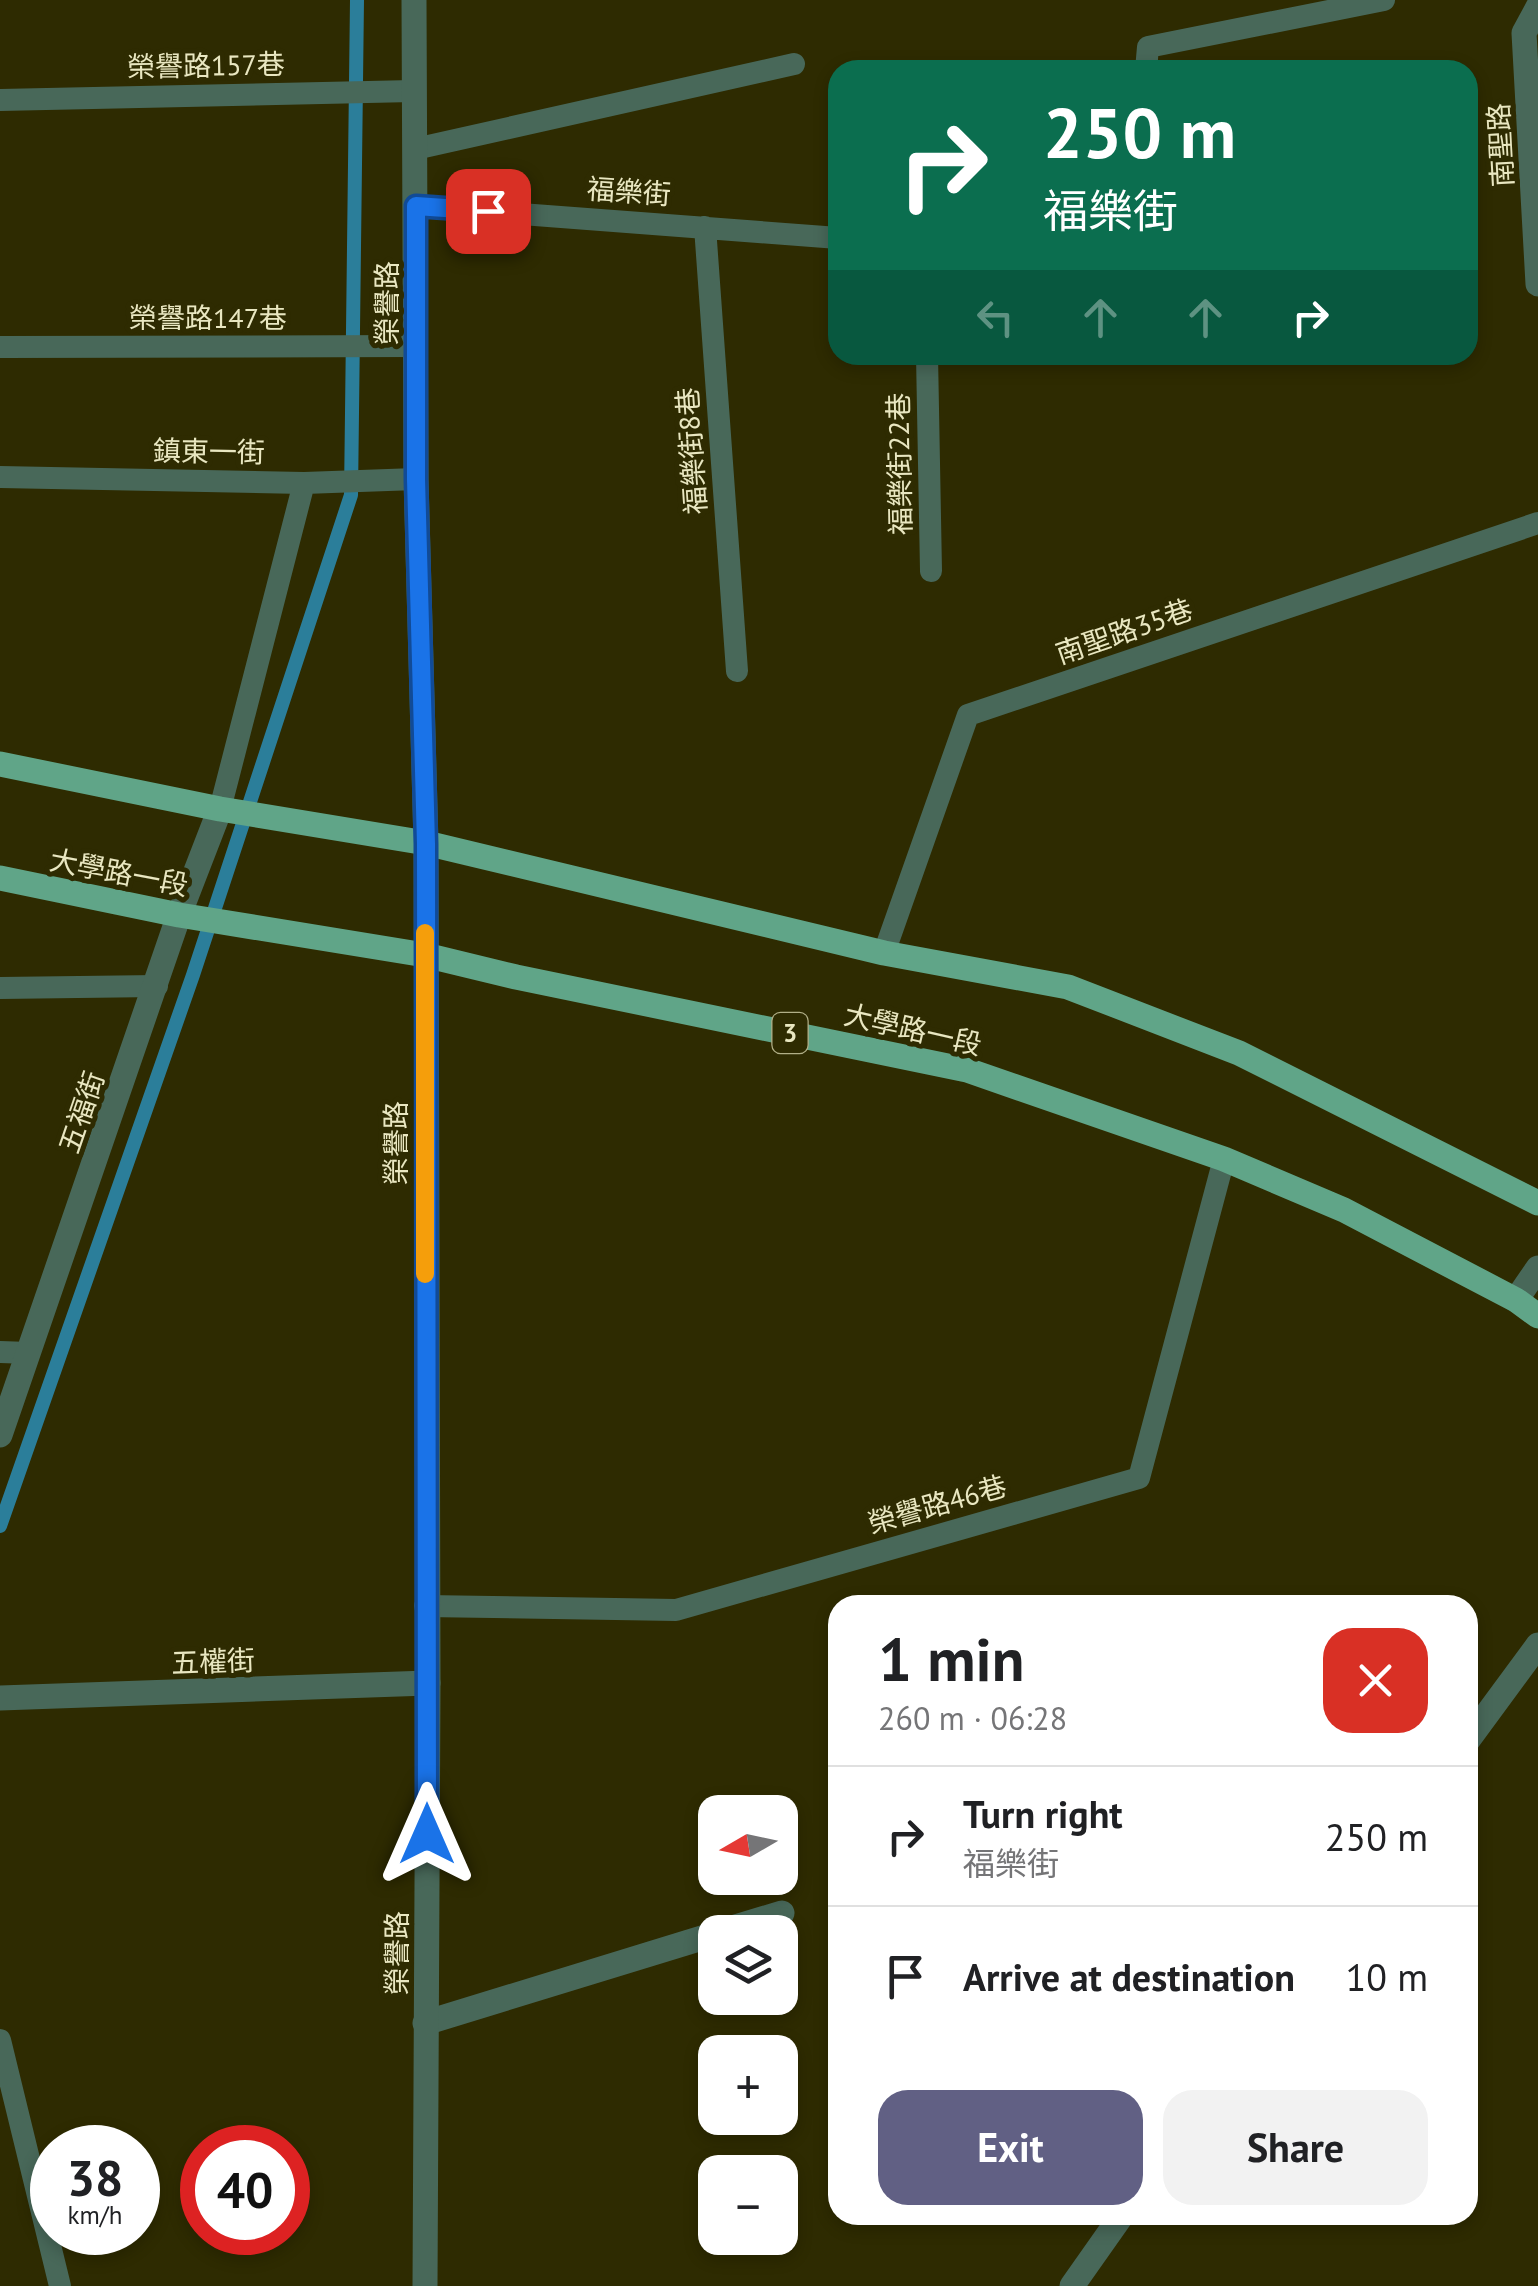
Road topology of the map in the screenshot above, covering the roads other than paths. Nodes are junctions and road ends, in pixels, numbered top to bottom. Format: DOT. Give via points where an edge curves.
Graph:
graph roads {
  1 [pos="414,0"];
  2 [pos="1384,0"];
  3 [pos="1538,7"];
  4 [pos="1147,60"];
  5 [pos="794,64"];
  6 [pos="413,91"];
  7 [pos="0,100"];
  8 [pos="415,149"];
  9 [pos="416,206"];
  10 [pos="705,227"];
  11 [pos="828,237"];
  12 [pos="1538,284"];
  13 [pos="416,346"];
  14 [pos="0,347"];
  15 [pos="927,365"];
  16 [pos="0,477"];
  17 [pos="416,479"];
  18 [pos="304,483"];
  19 [pos="1538,524"];
  20 [pos="931,571"];
  21 [pos="738,671"];
  22 [pos="0,764"];
  23 [pos="220,809"];
  24 [pos="426,844"];
  25 [pos="0,878"];
  26 [pos="179,915"];
  27 [pos="884,953"];
  28 [pos="425,956"];
  29 [pos="156,986"];
  30 [pos="0,988"];
  31 [pos="1224,1159"];
  32 [pos="1538,1203"];
  33 [pos="1538,1268"];
  34 [pos="1516,1300"];
  35 [pos="1538,1316"];
  36 [pos="0,1352"];
  37 [pos="29,1353"];
  38 [pos="0,1435"];
  39 [pos="425,1606"];
  40 [pos="1538,1645"];
  41 [pos="428,1683"];
  42 [pos="0,1698"];
  43 [pos="1478,1726"];
  44 [pos="782,1913"];
  45 [pos="776,1915"];
  46 [pos="698,1939"];
  47 [pos="425,2023"];
  48 [pos="0,2040"];
  49 [pos="1115,2225"];
  50 [pos="60,2286"];
  51 [pos="425,2286"];
  52 [pos="1072,2286"];
  1 -- 6 [label="street, 榮譽路"];
  2 -- 4 [label="lane" via="1148,47"];
  3 -- 12 [label="street, 南聖路" via="1524,33"];
  5 -- 8 [label="lane"];
  6 -- 7 [label="lane, 榮譽路157巷"];
  6 -- 8 [label="street, 榮譽路"];
  8 -- 9 [label="street, 榮譽路"];
  9 -- 10 [label="lane, 福樂街"];
  9 -- 13 [label="street, 榮譽路"];
  10 -- 11 [label="lane, 福樂街"];
  10 -- 21 [label="lane, 福樂街8巷"];
  13 -- 14 [label="lane, 榮譽路147巷"];
  13 -- 17 [label="street, 榮譽路"];
  15 -- 20 [label="lane, 福樂街22巷"];
  16 -- 18 [label="lane, 鎮東一街"];
  17 -- 18 [label="lane, 鎮東一街"];
  17 -- 24 [label="street, 榮譽路"];
  18 -- 23 [label="lane"];
  19 -- 27 [label="lane, 南聖路35巷" via="968,715"];
  22 -- 23 [label="main road"];
  23 -- 24 [label="main road"];
  23 -- 26 [label="street, 五福街"];
  24 -- 27 [label="main road"];
  24 -- 28 [label="street, 榮譽路"];
  25 -- 26 [label="main road, 大學路一段 / 3"];
  26 -- 28 [label="main road, 大學路一段 / 3"];
  26 -- 29 [label="street, 五福街"];
  27 -- 32 [label="main road" via="1068,988 1120,1007 1239,1053"];
  28 -- 31 [label="main road, 大學路一段 / 3" via="967,1070"];
  28 -- 39 [label="street, 榮譽路"];
  29 -- 30 [label="lane"];
  29 -- 37 [label="street, 五福街"];
  31 -- 34 [label="main road, 大學路一段 / 3" via="1344,1210"];
  31 -- 39 [label="lane, 榮譽路46巷" via="1139,1478 676,1610"];
  33 -- 34 [label="street"];
  34 -- 35 [label="main road, 大學路一段 / 3"];
  36 -- 37 [label="lane"];
  37 -- 38 [label="street, 五福街"];
  39 -- 41 [label="street, 榮譽路"];
  40 -- 43 [label="street"];
  41 -- 42 [label="street, 五權街"];
  41 -- 47 [label="street, 榮譽路"];
  44 -- 45 [label="street"];
  46 -- 47 [label="street"];
  47 -- 51 [label="street, 榮譽路"];
  48 -- 50 [label="lane"];
  49 -- 52 [label="street"];
}
